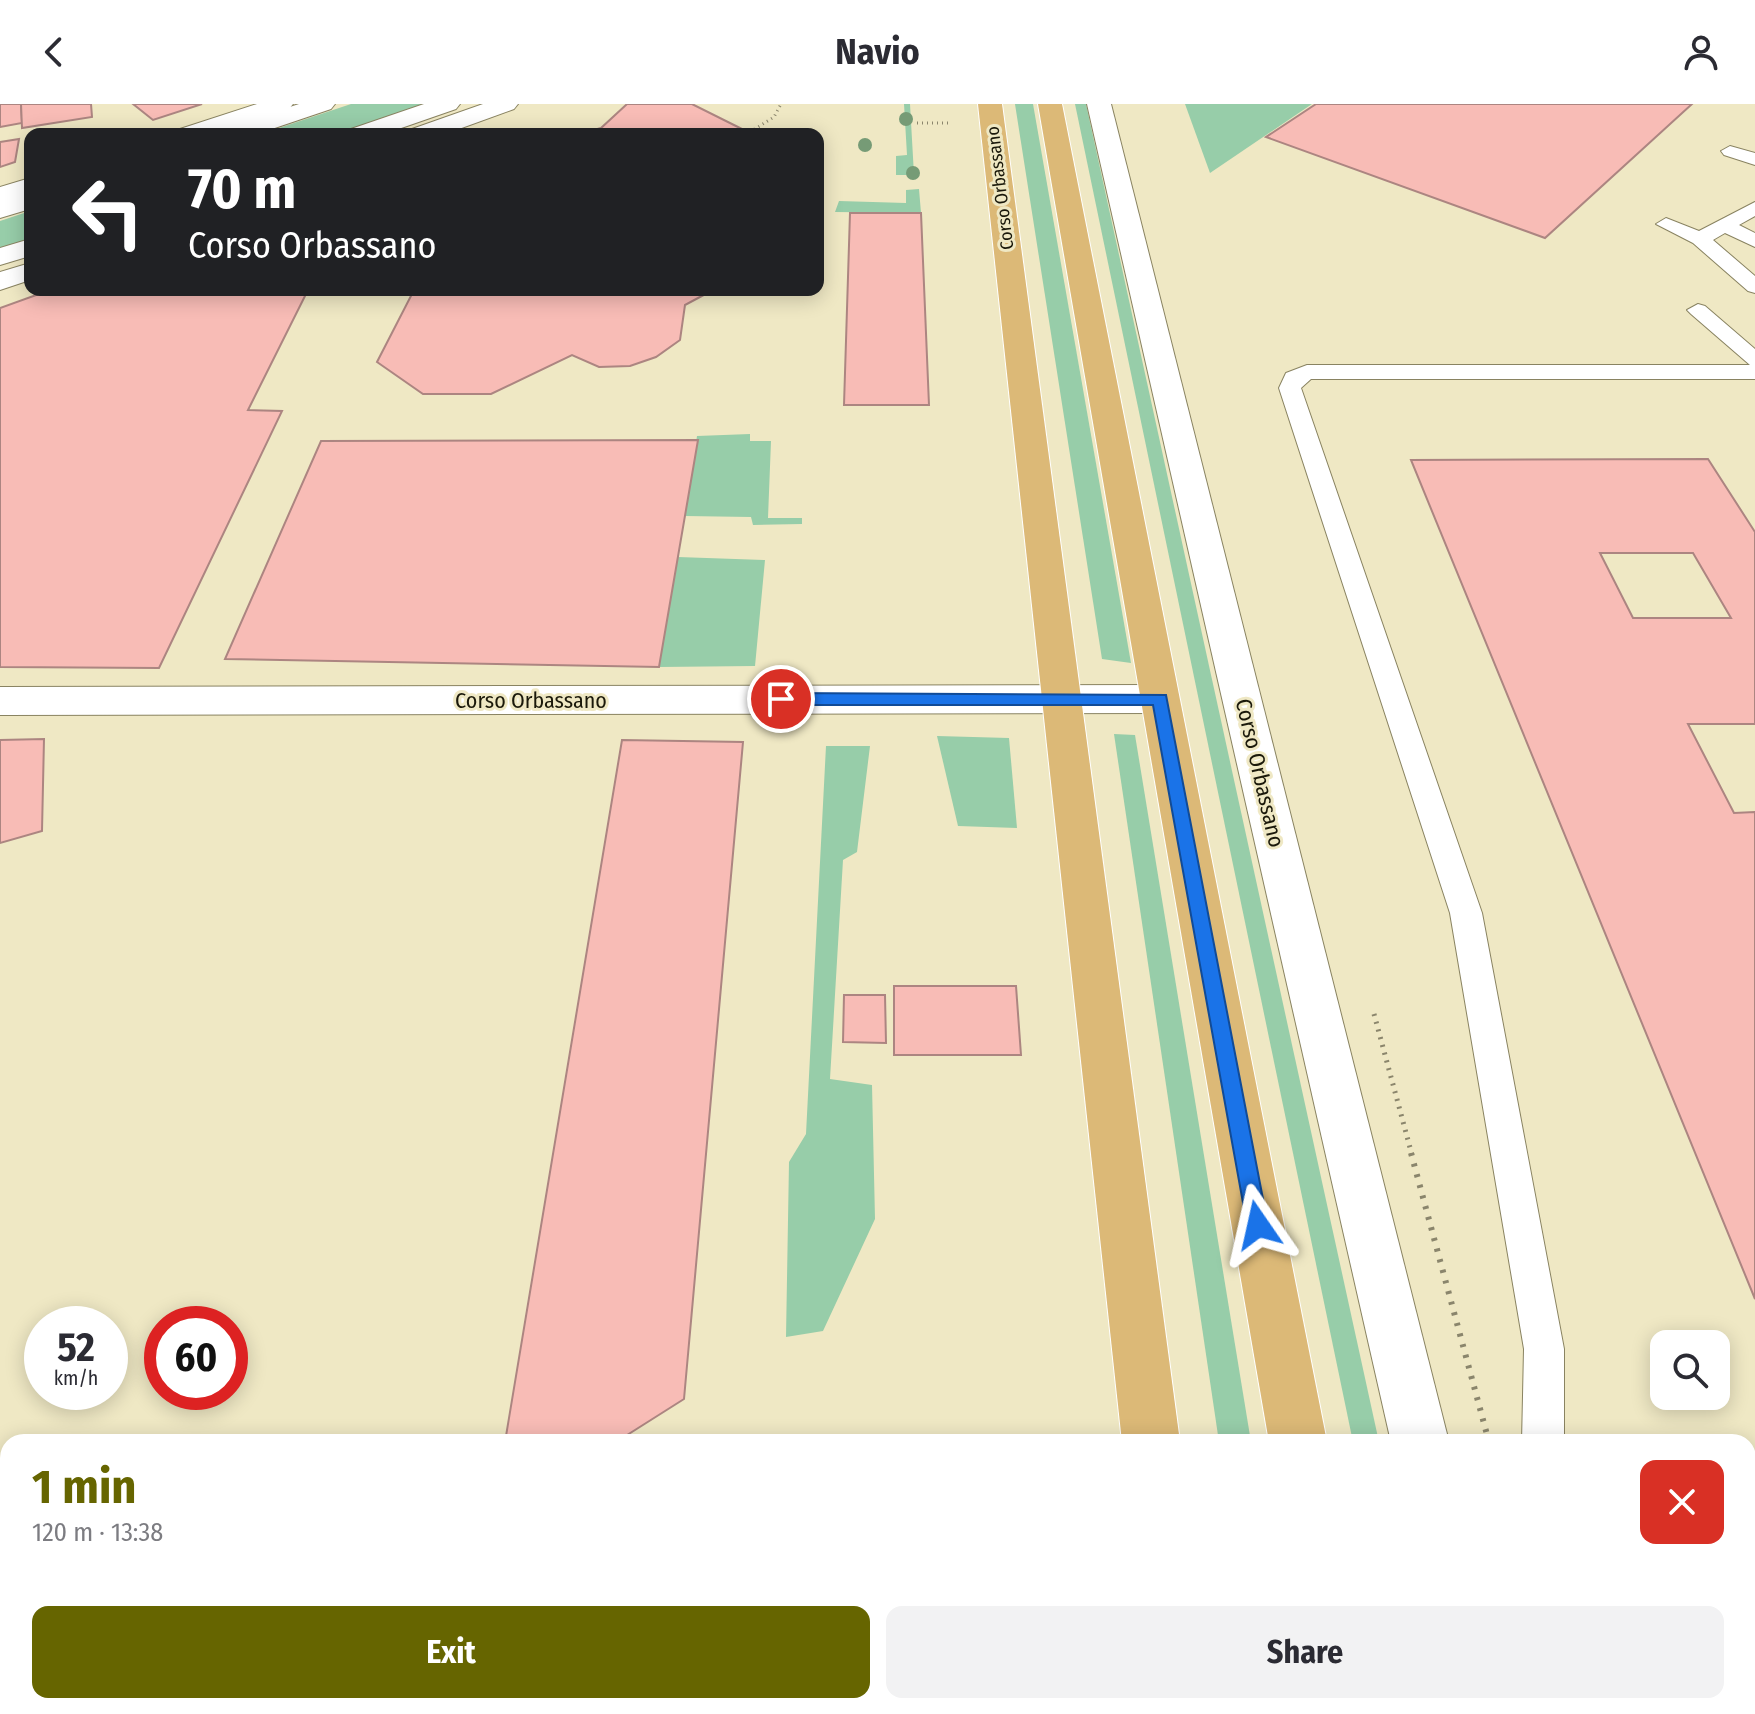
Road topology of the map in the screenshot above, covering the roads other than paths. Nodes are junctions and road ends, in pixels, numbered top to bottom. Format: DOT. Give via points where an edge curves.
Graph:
graph roads {
  1 [pos="281,104"];
  2 [pos="323,104"];
  3 [pos="448,104"];
  4 [pos="506,104"];
  5 [pos="990,104"];
  6 [pos="1050,104"];
  7 [pos="1099,104"];
  8 [pos="256,108"];
  9 [pos="204,128"];
  10 [pos="250,128"];
  11 [pos="378,128"];
  12 [pos="438,128"];
  13 [pos="1730,151"];
  14 [pos="1755,159"];
  15 [pos="24,188"];
  16 [pos="0,195"];
  17 [pos="24,202"];
  18 [pos="1755,208"];
  19 [pos="0,210"];
  20 [pos="1666,224"];
  21 [pos="1725,225"];
  22 [pos="1700,239"];
  23 [pos="1755,241"];
  24 [pos="24,249"];
  25 [pos="0,257"];
  26 [pos="24,273"];
  27 [pos="0,281"];
  28 [pos="1755,287"];
  29 [pos="1698,310"];
  30 [pos="1755,360"];
  31 [pos="1755,372"];
  32 [pos="1160,699"];
  33 [pos="1063,700"];
  34 [pos="0,701"];
  35 [pos="1150,1434"];
  36 [pos="1297,1434"];
  37 [pos="1418,1434"];
  38 [pos="1543,1434"];
  1 -- 8 [label="street"];
  2 -- 10 [label="street"];
  3 -- 11 [label="street"];
  4 -- 12 [label="street"];
  5 -- 33 [label="main road, Corso Orbassano"];
  6 -- 32 [label="main road"];
  7 -- 37 [label="street, Corso Orbassano"];
  8 -- 9 [label="street"];
  13 -- 14 [label="lane"];
  15 -- 16 [label="street"];
  17 -- 19 [label="street"];
  18 -- 21 [label="lane"];
  20 -- 22 [label="lane"];
  21 -- 22 [label="lane"];
  21 -- 23 [label="lane"];
  22 -- 28 [label="lane"];
  24 -- 25 [label="street"];
  26 -- 27 [label="street"];
  29 -- 30 [label="lane"];
  31 -- 38 [label="lane" via="1307,372 1294,378 1290,388 1466,913 1544,1349"];
  32 -- 33 [label="street, Corso Orbassano"];
  32 -- 36 [label="main road"];
  33 -- 34 [label="street, Corso Orbassano"];
  33 -- 35 [label="main road, Corso Orbassano"];
}
